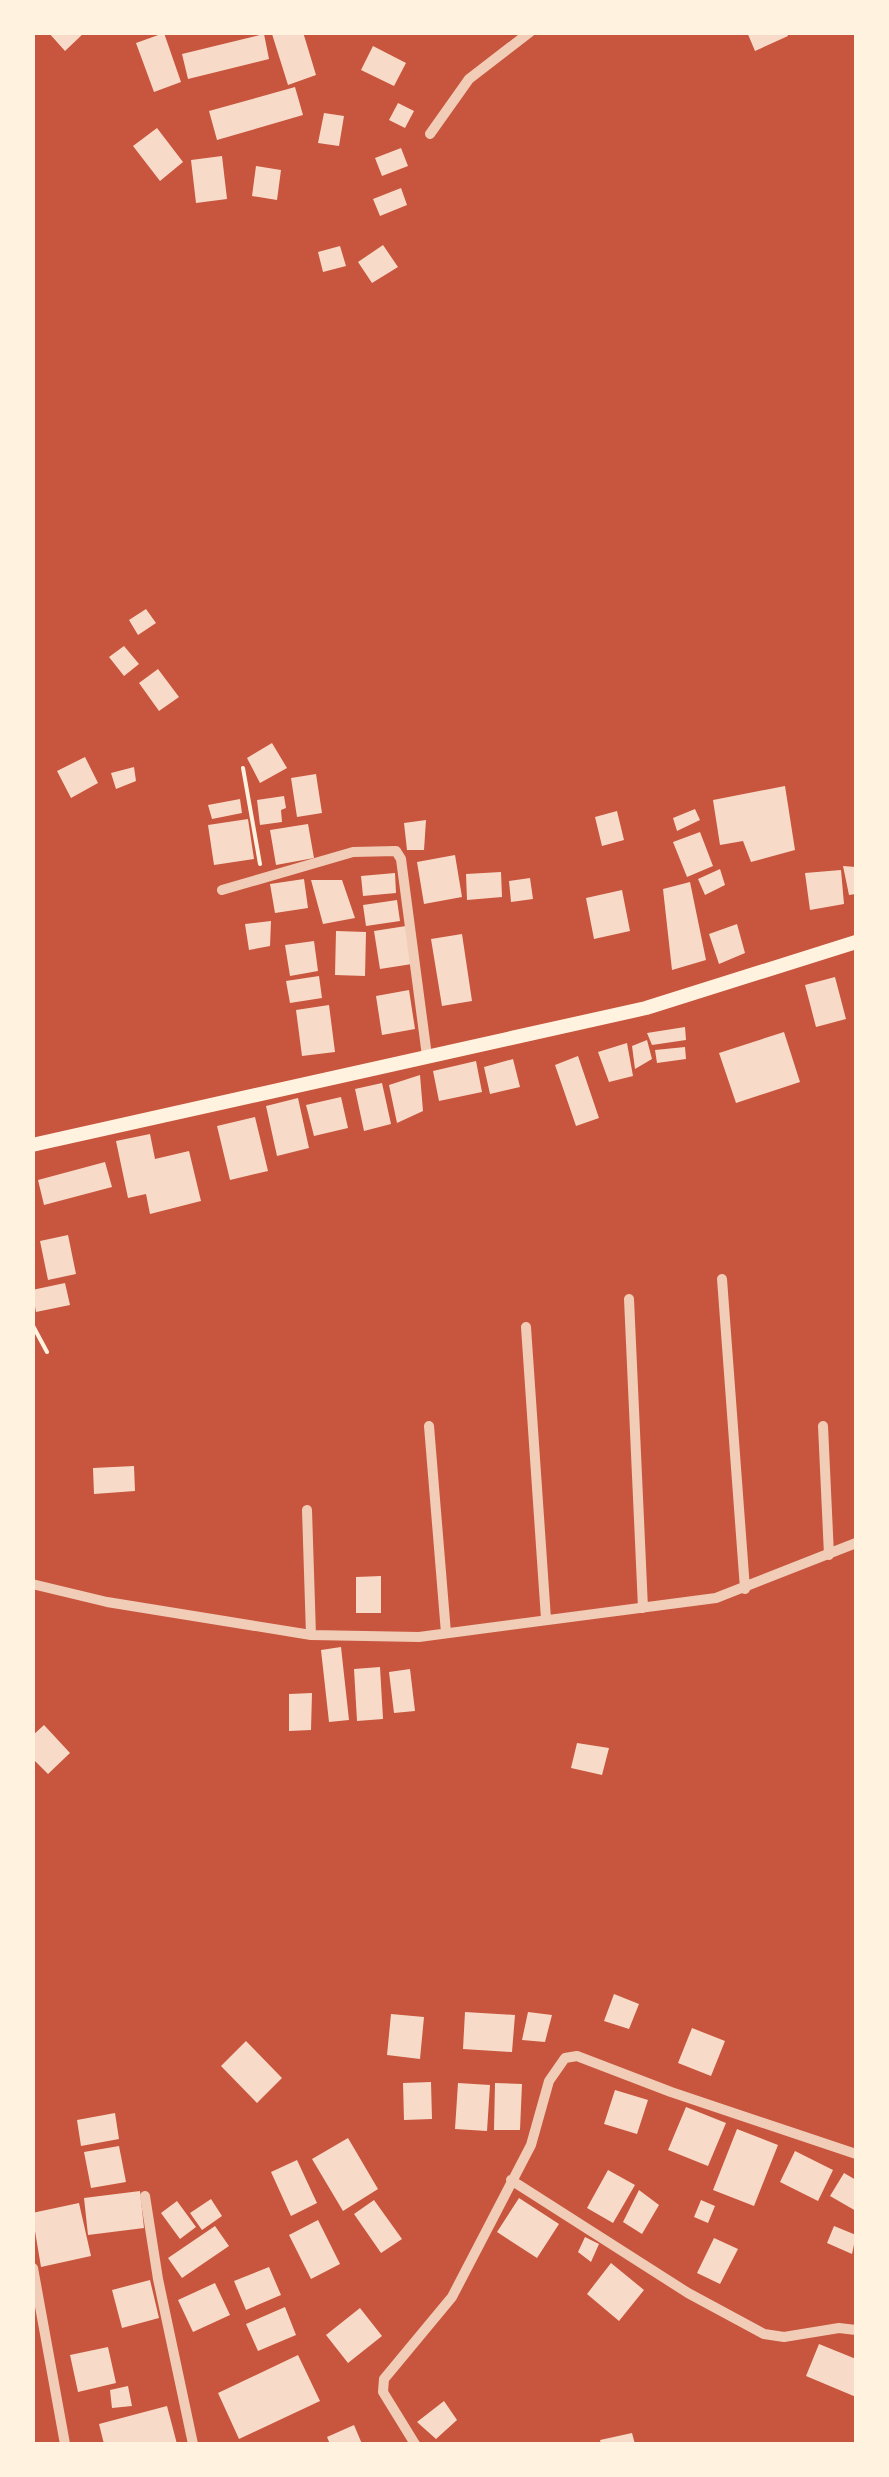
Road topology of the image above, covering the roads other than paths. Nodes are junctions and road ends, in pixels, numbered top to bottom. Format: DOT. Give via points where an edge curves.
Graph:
graph roads {
  1 [pos="530,32"];
  2 [pos="430,134"];
  3 [pos="222,890"];
  4 [pos="856,942"];
  5 [pos="427,1056"];
  6 [pos="32,1145"];
  7 [pos="722,1278"];
  8 [pos="629,1298"];
  9 [pos="526,1326"];
  10 [pos="429,1426"];
  11 [pos="822,1426"];
  12 [pos="307,1510"];
  13 [pos="856,1545"];
  14 [pos="829,1554"];
  15 [pos="32,1584"];
  16 [pos="745,1589"];
  17 [pos="642,1608"];
  18 [pos="546,1619"];
  19 [pos="446,1633"];
  20 [pos="311,1635"];
  21 [pos="856,2154"];
  22 [pos="511,2180"];
  23 [pos="145,2196"];
  24 [pos="33,2268"];
  25 [pos="856,2330"];
  26 [pos="65,2444"];
  27 [pos="193,2444"];
  28 [pos="415,2444"];
  1 -- 2 [label="street" via="469,79"];
  3 -- 5 [label="street" via="353,852 396,852"];
  4 -- 5 [label="main road" via="646,1008"];
  5 -- 6 [label="main road"];
  7 -- 16 [label="street"];
  8 -- 17 [label="street"];
  9 -- 18 [label="street"];
  10 -- 19 [label="street"];
  11 -- 14 [label="street"];
  12 -- 20 [label="street"];
  13 -- 14 [label="street"];
  14 -- 16 [label="street"];
  15 -- 20 [label="street"];
  16 -- 17 [label="street"];
  17 -- 18 [label="street"];
  18 -- 19 [label="street"];
  19 -- 20 [label="street"];
  21 -- 22 [label="street" via="577,2056 558,2063 538,2127"];
  22 -- 25 [label="street" via="764,2334"];
  22 -- 28 [label="street" via="452,2297 384,2379 383,2392"];
  23 -- 27 [label="street"];
  24 -- 26 [label="street"];
}
